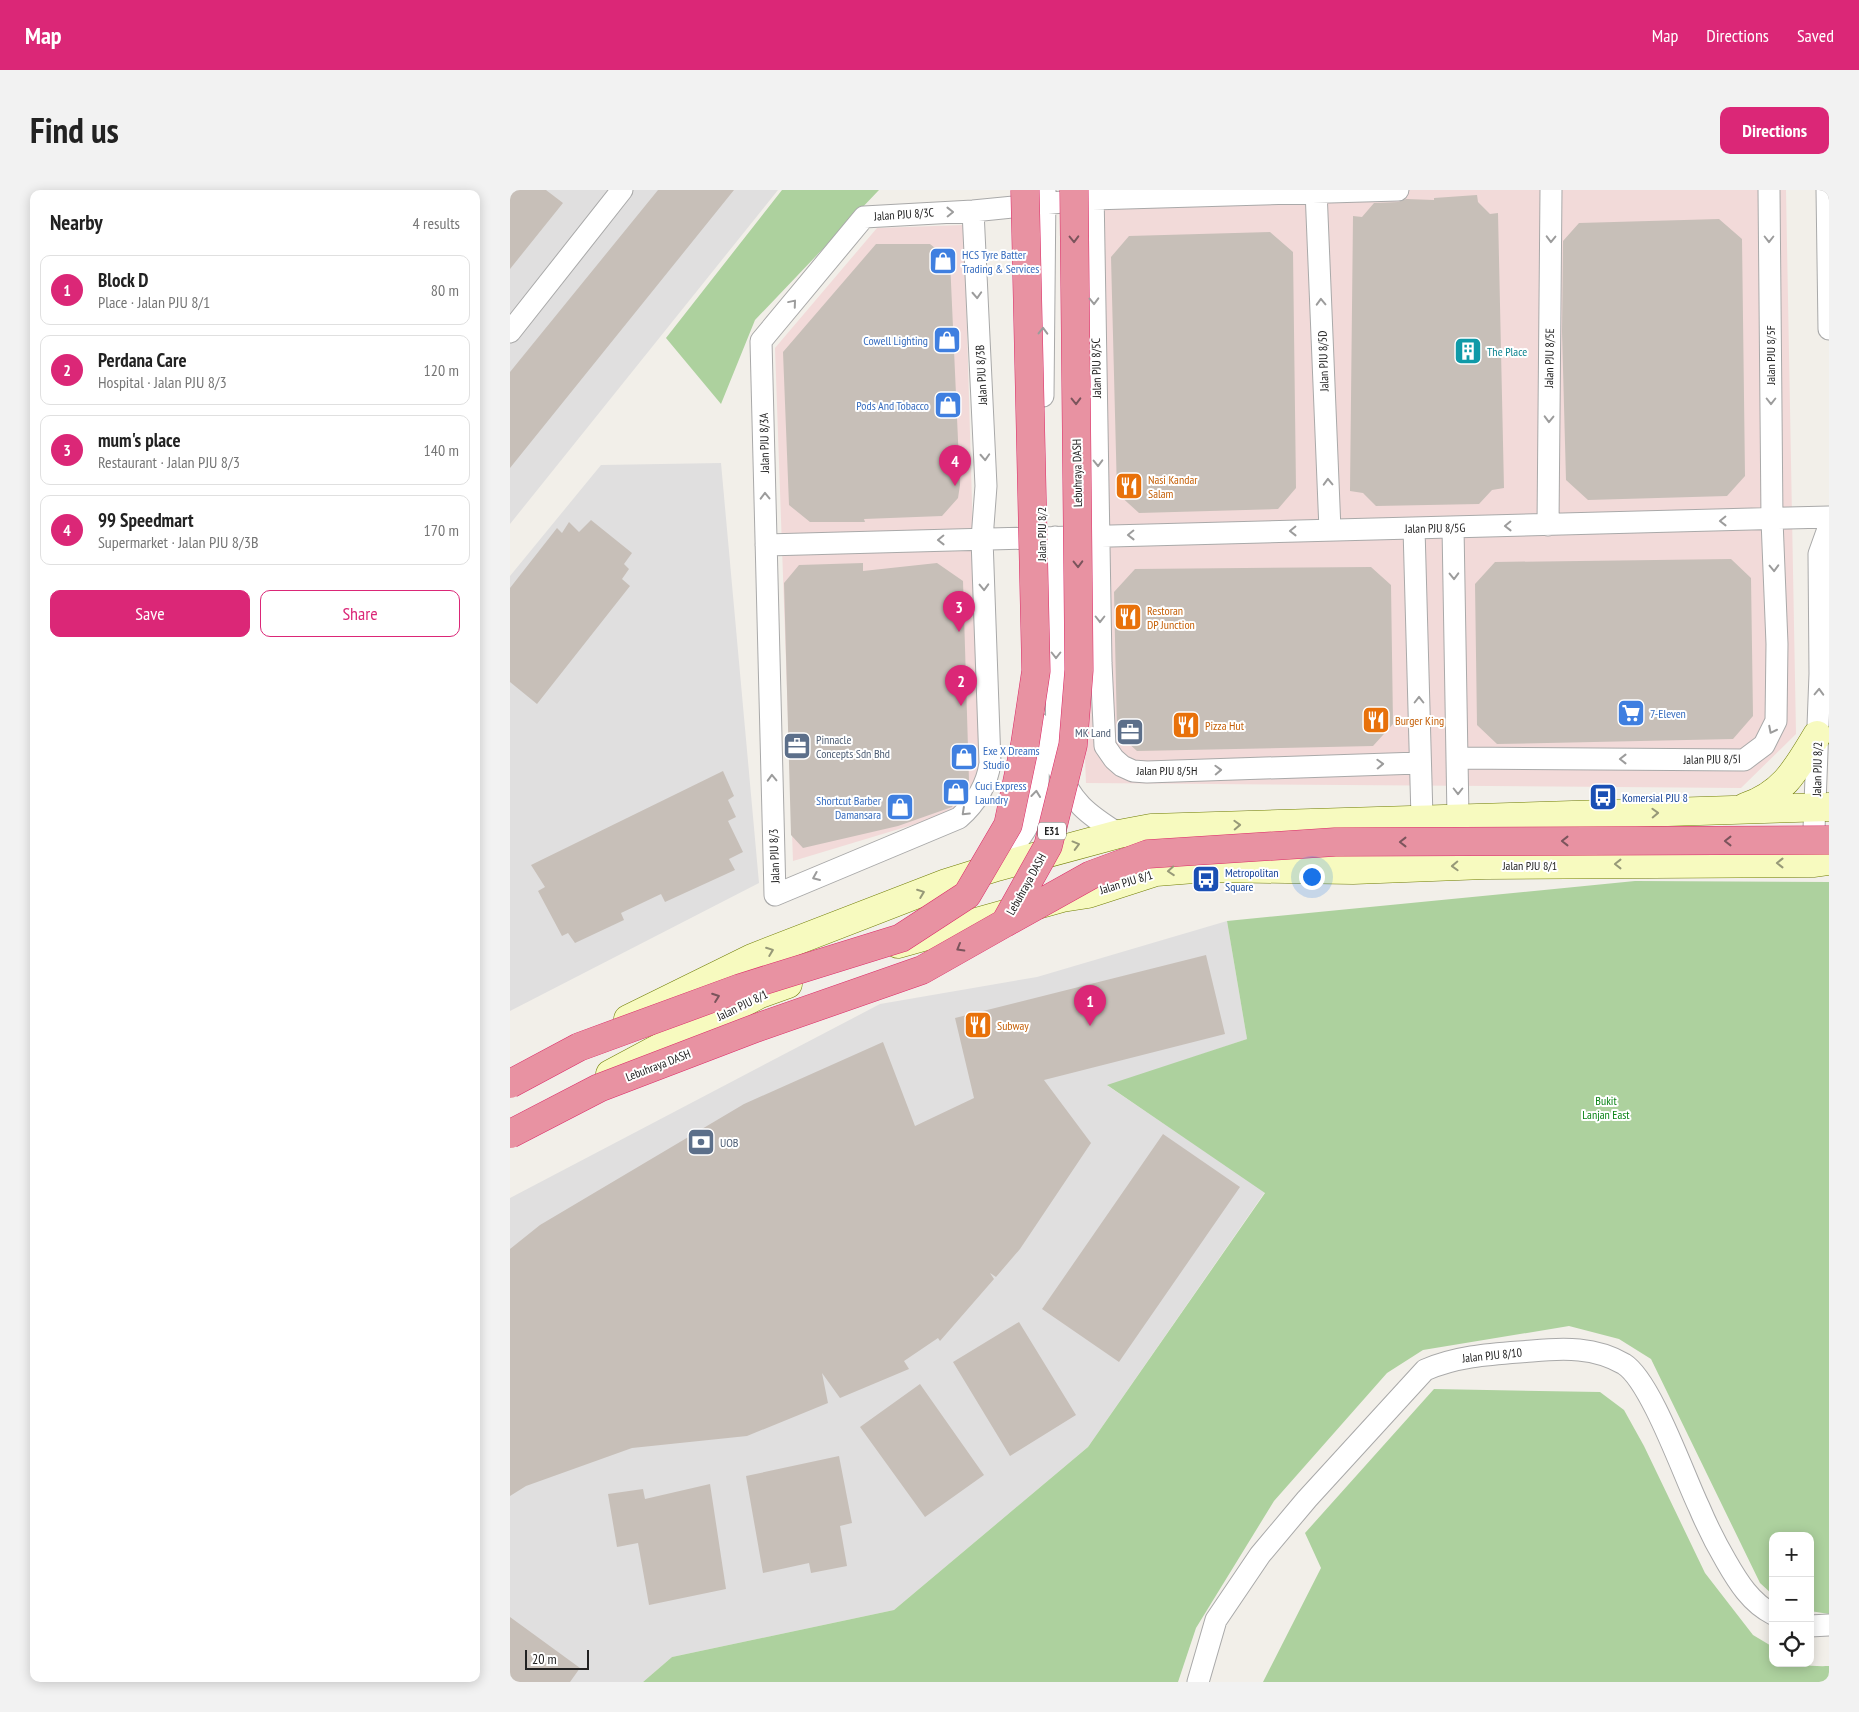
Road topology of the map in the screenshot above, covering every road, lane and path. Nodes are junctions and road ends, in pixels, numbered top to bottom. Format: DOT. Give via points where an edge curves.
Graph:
graph roads {
  1 [pos="622,190"];
  2 [pos="1398,190"];
  3 [pos="1551,190"];
  4 [pos="1769,190"];
  5 [pos="1827,190"];
  6 [pos="1316,191"];
  7 [pos="1086,193"];
  8 [pos="1038,195"];
  9 [pos="973,211"];
  10 [pos="1829,329"];
  11 [pos="510,332"];
  12 [pos="761,341"];
  13 [pos="1829,517"];
  14 [pos="1772,520"];
  15 [pos="1548,525"];
  16 [pos="1829,526"];
  17 [pos="1453,527"];
  18 [pos="1414,528"];
  19 [pos="1330,530"];
  20 [pos="1100,536"];
  21 [pos="1049,537"];
  22 [pos="982,539"];
  23 [pos="766,545"];
  24 [pos="1818,735"];
  25 [pos="1458,758"];
  26 [pos="1419,762"];
  27 [pos="1822,808"];
  28 [pos="1732,811"];
  29 [pos="1458,817"];
  30 [pos="1422,818"];
  31 [pos="1119,834"];
  32 [pos="1829,840"];
  33 [pos="1821,862"];
  34 [pos="997,867"];
  35 [pos="1005,923"];
  36 [pos="510,1084"];
  37 [pos="510,1088"];
  38 [pos="510,1134"];
  39 [pos="510,1141"];
  40 [pos="1769,1611"];
  41 [pos="1829,1625"];
  42 [pos="1814,1626"];
  43 [pos="1198,1682"];
  1 -- 11 [label="street"];
  2 -- 6 [label="street, Jalan PJU 8/3C"];
  3 -- 15 [label="street, Jalan PJU 8/5E, one-way"];
  4 -- 14 [label="street, Jalan PJU 8/5F, one-way"];
  5 -- 10 [label="street"];
  6 -- 7 [label="street, Jalan PJU 8/3C"];
  19 -- 6 [label="street, Jalan PJU 8/5D, one-way"];
  7 -- 8 [label="street, Jalan PJU 8/3C"];
  7 -- 20 [label="street, Jalan PJU 8/5C, one-way"];
  7 -- 35 [label="highway, Lebuhraya DASH / E31, one-way, bridge" via="1079,670 1073,745 1048,846"];
  8 -- 9 [label="street, Jalan PJU 8/3C"];
  21 -- 8 [label="street, Jalan PJU 8/2, one-way"];
  36 -- 8 [label="highway, one-way, bridge" via="588,1044 740,988 901,938 967,895 1008,825 1036,671"];
  12 -- 9 [label="street, Jalan PJU 8/3C, one-way" via="864,218"];
  9 -- 22 [label="street, Jalan PJU 8/3B, one-way" via="986,486"];
  23 -- 12 [label="street, Jalan PJU 8/3A, one-way"];
  13 -- 14 [label="street, Jalan PJU 8/5G"];
  14 -- 15 [label="street, Jalan PJU 8/5G, one-way"];
  14 -- 25 [label="street, Jalan PJU 8/5I, one-way" via="1776,721 1764,745 1744,760"];
  15 -- 17 [label="street, Jalan PJU 8/5G, one-way"];
  24 -- 16 [label="street, Jalan PJU 8/2, one-way" via="1820,554"];
  17 -- 18 [label="street, Jalan PJU 8/5G"];
  17 -- 25 [label="street, one-way"];
  18 -- 19 [label="street, Jalan PJU 8/5G"];
  26 -- 18 [label="street, one-way"];
  19 -- 20 [label="street, Jalan PJU 8/5G, one-way"];
  20 -- 21 [label="street, Jalan PJU 8/5G"];
  20 -- 26 [label="street, Jalan PJU 8/5H, one-way" via="1105,746 1122,766 1132,771 1147,772"];
  21 -- 22 [label="street"];
  21 -- 31 [label="street, Jalan PJU 8/2, one-way" via="1057,766 1073,799 1090,816"];
  34 -- 21 [label="street, Jalan PJU 8/2, one-way" via="1021,835 1031,816 1036,796"];
  22 -- 23 [label="street, one-way"];
  22 -- 23 [label="street, Jalan PJU 8/3, one-way" via="990,763 988,776 977,798 959,818 775,895"];
  24 -- 27 [label="street, Jalan PJU 8/2"];
  24 -- 28 [label="main road" via="1780,789 1755,804"];
  25 -- 29 [label="street, one-way"];
  26 -- 30 [label="street"];
  27 -- 28 [label="main road"];
  27 -- 33 [label="street, Jalan PJU 8/2"];
  29 -- 28 [label="main road, one-way"];
  29 -- 30 [label="main road"];
  31 -- 30 [label="main road, one-way" via="1151,828"];
  34 -- 31 [label="main road, one-way"];
  32 -- 35 [label="highway, one-way, bridge" via="1335,842 1148,854 1091,875"];
  33 -- 39 [label="main road, Jalan PJU 8/1, one-way" via="1485,865 1353,870 1207,868 1156,872 1088,894 1062,898 908,940 760,994 556,1102"];
  37 -- 34 [label="main road, one-way" via="622,1022 752,958 946,883"];
  35 -- 38 [label="highway, Lebuhraya DASH, one-way, bridge" via="922,970 599,1088"];
  40 -- 43 [label="street, Jalan PJU 8/10" via="1753,1600 1736,1578 1698,1507 1662,1421 1638,1378 1626,1365 1586,1350 1476,1355 1446,1361 1425,1370 1307,1499 1260,1555 1216,1620"];
  41 -- 42 [label="street"];
}
